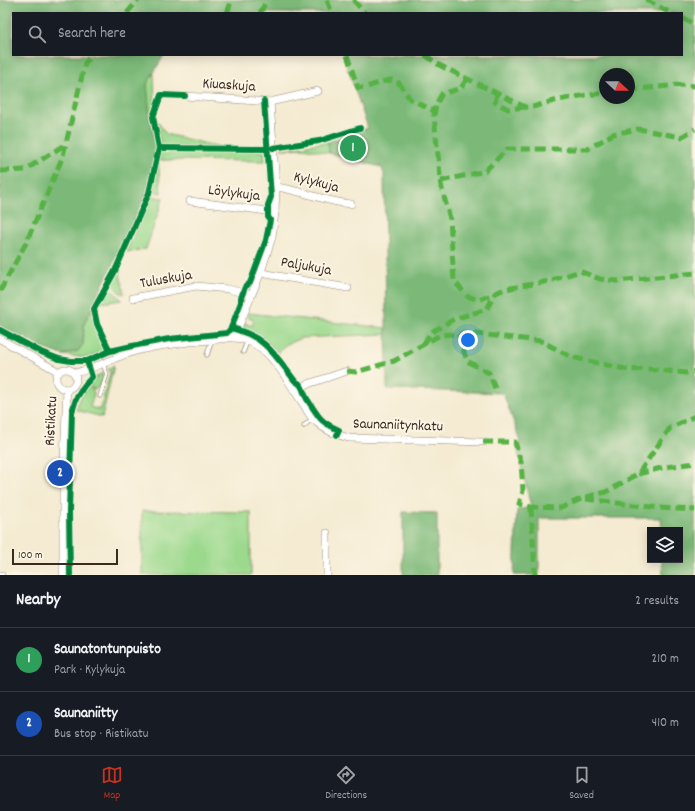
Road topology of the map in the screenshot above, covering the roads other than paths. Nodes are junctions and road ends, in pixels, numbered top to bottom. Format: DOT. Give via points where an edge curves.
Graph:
graph roads {
  1 [pos="318,91"];
  2 [pos="185,96"];
  3 [pos="270,102"];
  4 [pos="276,187"];
  5 [pos="190,201"];
  6 [pos="350,204"];
  7 [pos="275,212"];
  8 [pos="261,272"];
  9 [pos="348,288"];
  10 [pos="251,295"];
  11 [pos="133,298"];
  12 [pos="234,338"];
  13 [pos="0,339"];
  14 [pos="212,340"];
  15 [pos="248,341"];
  16 [pos="243,352"];
  17 [pos="207,355"];
  18 [pos="103,363"];
  19 [pos="347,371"];
  20 [pos="59,372"];
  21 [pos="75,373"];
  22 [pos="67,389"];
  23 [pos="294,391"];
  24 [pos="100,396"];
  25 [pos="313,418"];
  26 [pos="304,426"];
  27 [pos="483,442"];
  28 [pos="327,533"];
  29 [pos="63,575"];
  30 [pos="327,575"];
  1 -- 3 [label="street, Kiuaskuja"];
  2 -- 3 [label="street, Kiuaskuja"];
  3 -- 4 [label="street"];
  4 -- 6 [label="street, Kylykuja"];
  4 -- 7 [label="street"];
  5 -- 7 [label="street, Löylykuja"];
  7 -- 8 [label="street" via="272,237"];
  8 -- 9 [label="street, Paljukuja"];
  8 -- 10 [label="street"];
  10 -- 11 [label="street, Tuluskuja" via="228,289 196,286"];
  10 -- 12 [label="street"];
  12 -- 14 [label="street, Saunaniitynkatu"];
  12 -- 15 [label="street, Saunaniitynkatu"];
  13 -- 20 [label="street"];
  14 -- 17 [label="lane"];
  14 -- 18 [label="street, Saunaniitynkatu" via="137,351"];
  15 -- 16 [label="lane"];
  15 -- 23 [label="street, Saunaniitynkatu" via="267,353"];
  18 -- 21 [label="street, Saunaniitynkatu"];
  18 -- 24 [label="lane" via="107,374"];
  19 -- 23 [label="street"];
  20 -- 21 [label="street" via="68,369"];
  20 -- 22 [label="street" via="57,383"];
  21 -- 22 [label="street" via="75,384"];
  22 -- 29 [label="street, Ristikatu" via="63,481"];
  23 -- 25 [label="street, Saunaniitynkatu"];
  25 -- 26 [label="lane"];
  25 -- 27 [label="street, Saunaniitynkatu" via="331,433 349,438"];
  28 -- 30 [label="street"];
}
